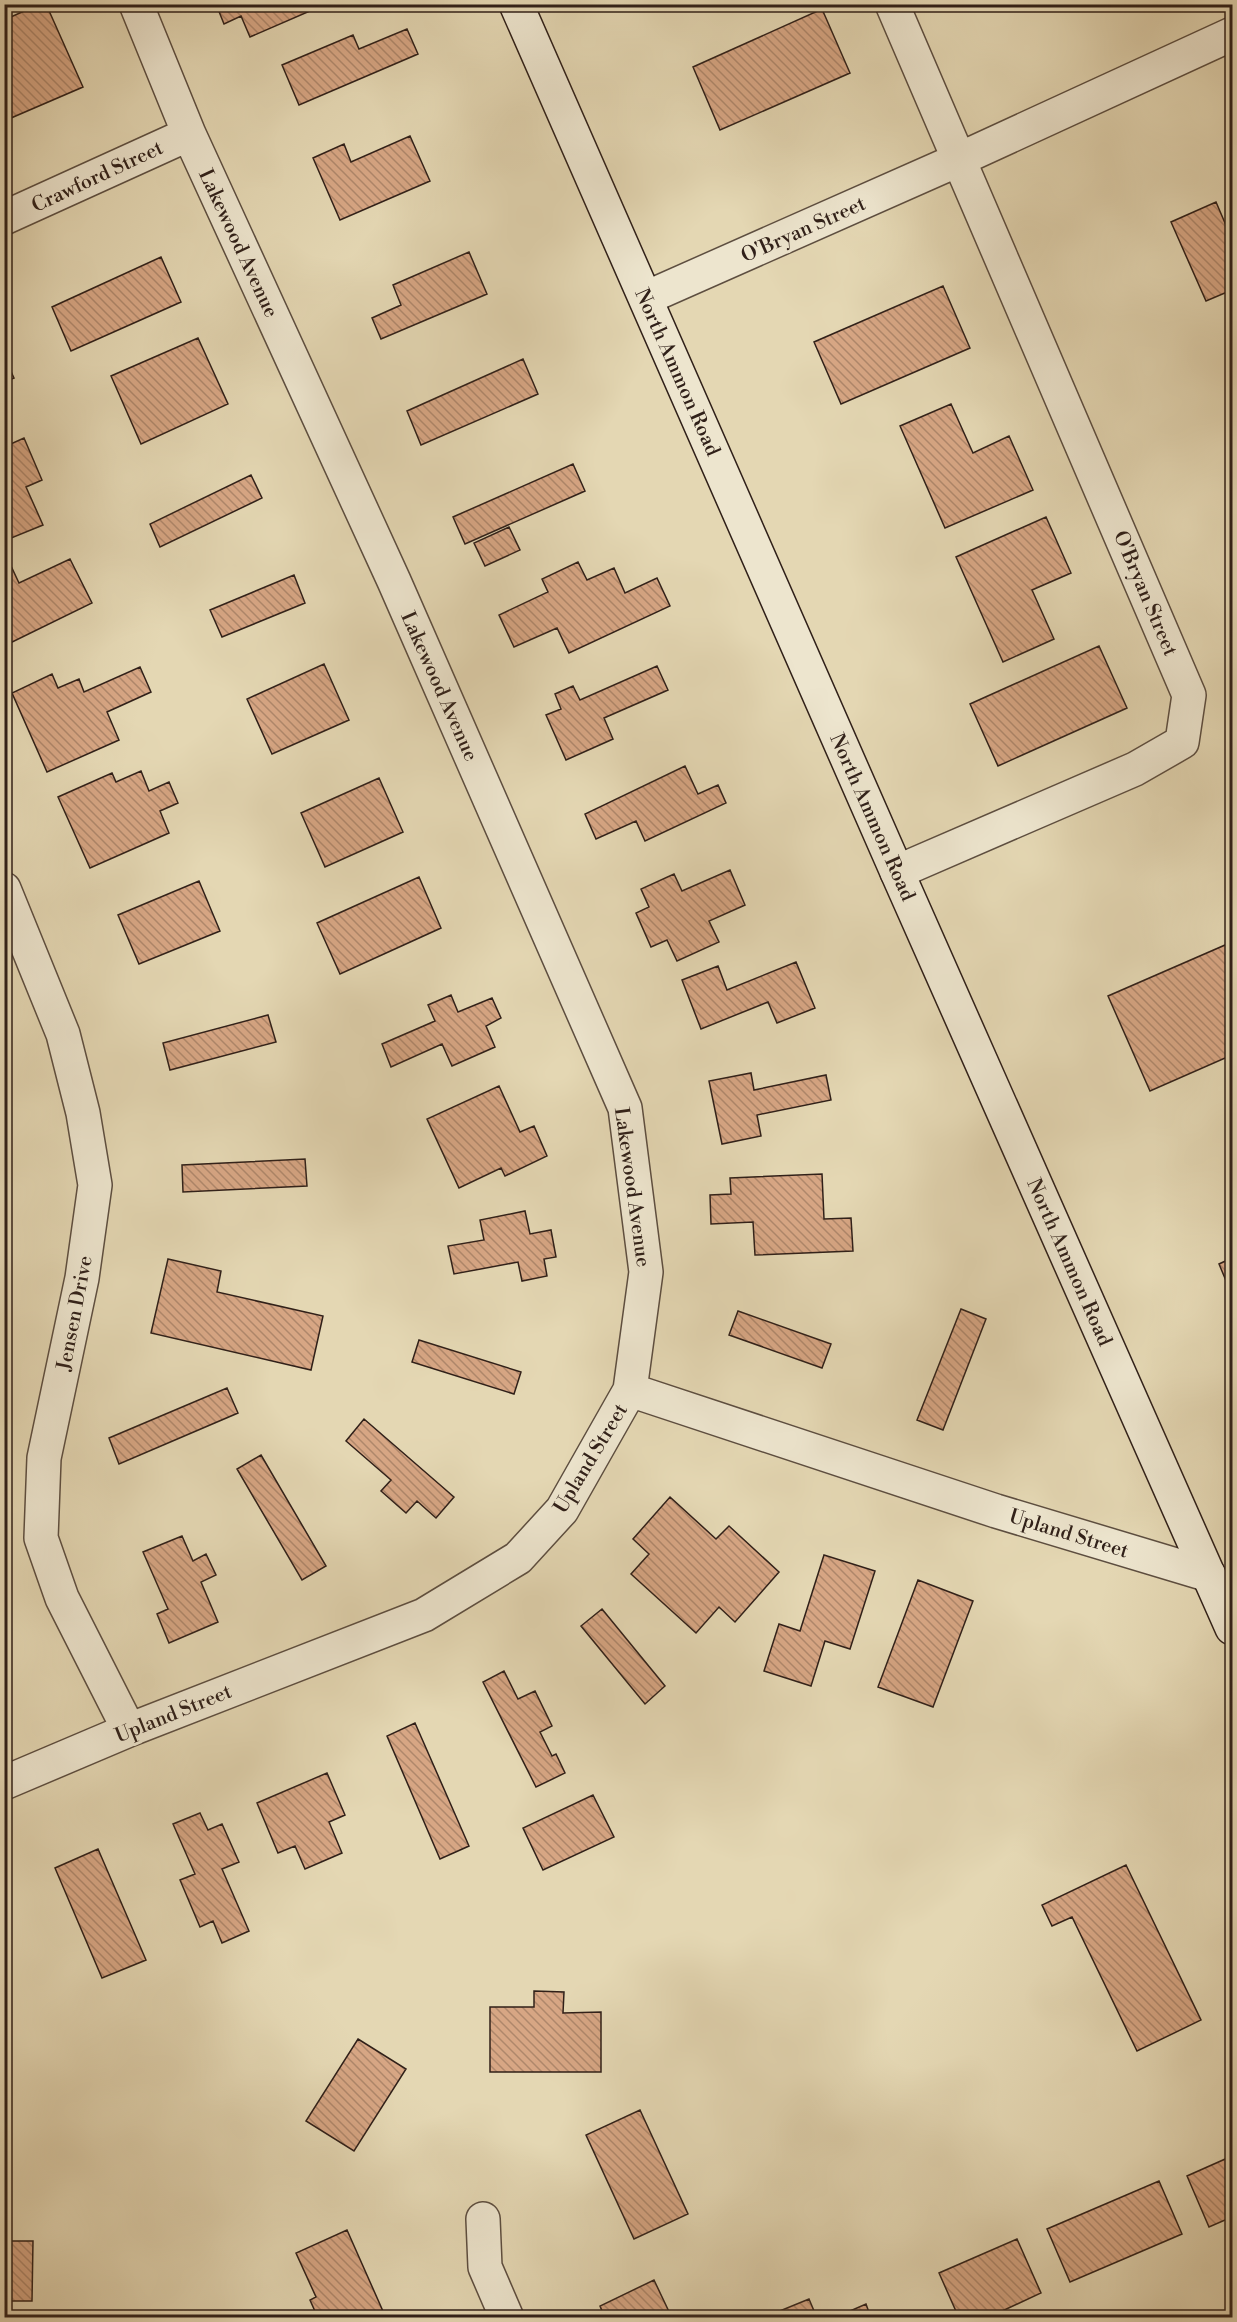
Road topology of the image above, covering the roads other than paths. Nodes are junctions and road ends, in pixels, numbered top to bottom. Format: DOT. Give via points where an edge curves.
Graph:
graph roads {
  1 [pos="136,4"];
  2 [pos="516,4"];
  3 [pos="892,4"];
  4 [pos="1233,34"];
  5 [pos="189,134"];
  6 [pos="960,159"];
  7 [pos="4,218"];
  8 [pos="646,298"];
  9 [pos="897,872"];
  10 [pos="4,890"];
  11 [pos="630,1390"];
  12 [pos="1209,1575"];
  13 [pos="1233,1629"];
  14 [pos="129,1730"];
  15 [pos="4,1783"];
  16 [pos="483,2219"];
  17 [pos="507,2318"];
  1 -- 5 [label="street, Lakewood Avenue"];
  2 -- 8 [label="street, North Ammon Road"];
  3 -- 6 [label="street"];
  4 -- 6 [label="street, O'Bryan Street"];
  5 -- 7 [label="street, Crawford Street"];
  5 -- 11 [label="street, Lakewood Avenue" via="394,581 625,1108 646,1272"];
  6 -- 8 [label="street, O'Bryan Street"];
  6 -- 9 [label="street, O'Bryan Street" via="1189,695 1182,742 1135,769"];
  8 -- 9 [label="street, North Ammon Road"];
  9 -- 12 [label="street, North Ammon Road"];
  10 -- 14 [label="street, Jensen Drive" via="63,1034 83,1113 95,1185 82,1278 44,1458 41,1538 62,1598"];
  11 -- 12 [label="street, Upland Street" via="996,1511"];
  11 -- 14 [label="street, Upland Street" via="562,1510 518,1558 424,1616"];
  12 -- 13 [label="street, North Ammon Road"];
  14 -- 15 [label="street, Upland Street"];
  16 -- 17 [label="street" via="485,2267"];
}
